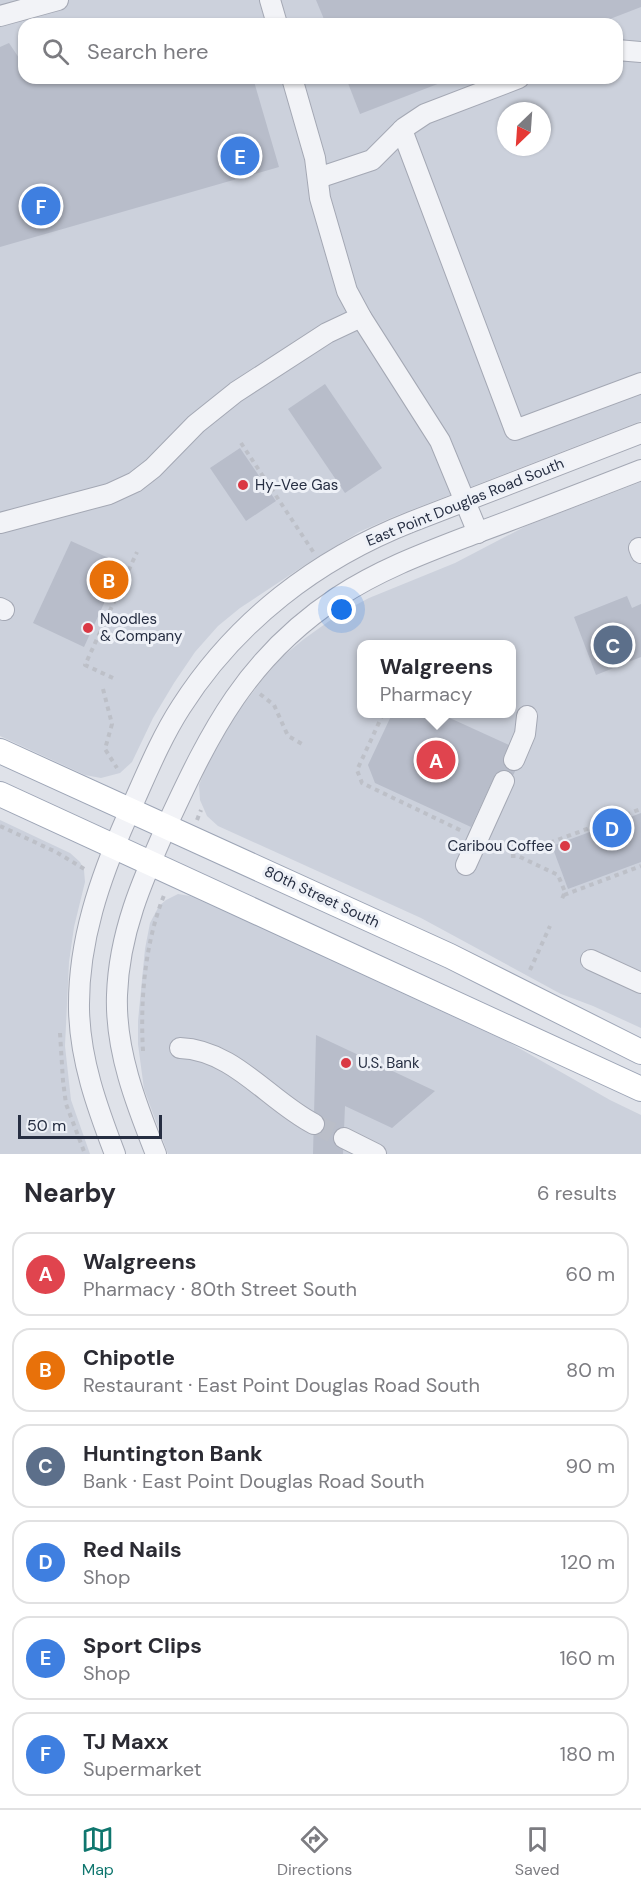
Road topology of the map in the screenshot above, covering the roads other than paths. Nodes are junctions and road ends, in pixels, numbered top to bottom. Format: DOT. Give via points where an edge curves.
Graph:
graph roads {
  1 [pos="58,0"];
  2 [pos="270,0"];
  3 [pos="0,16"];
  4 [pos="275,18"];
  5 [pos="623,50"];
  6 [pos="641,52"];
  7 [pos="294,84"];
  8 [pos="503,84"];
  9 [pos="402,130"];
  10 [pos="318,178"];
  11 [pos="361,317"];
  12 [pos="641,383"];
  13 [pos="641,433"];
  14 [pos="641,470"];
  15 [pos="466,501"];
  16 [pos="0,523"];
  17 [pos="478,532"];
  18 [pos="527,716"];
  19 [pos="0,751"];
  20 [pos="514,760"];
  21 [pos="504,782"];
  22 [pos="0,794"];
  23 [pos="130,810"];
  24 [pos="166,826"];
  25 [pos="114,847"];
  26 [pos="150,863"];
  27 [pos="466,865"];
  28 [pos="591,960"];
  29 [pos="641,983"];
  30 [pos="180,1048"];
  31 [pos="641,1052"];
  32 [pos="641,1089"];
  33 [pos="314,1124"];
  34 [pos="344,1138"];
  35 [pos="115,1154"];
  36 [pos="156,1154"];
  37 [pos="376,1154"];
  1 -- 3 [label="street"];
  2 -- 4 [label="street"];
  5 -- 6 [label="street"];
  7 -- 10 [label="street"];
  8 -- 9 [label="street" via="425,114"];
  9 -- 10 [label="street" via="372,159"];
  9 -- 12 [label="street" via="515,430"];
  10 -- 11 [label="street" via="345,285"];
  11 -- 15 [label="street" via="435,432"];
  11 -- 16 [label="street" via="327,333 231,396 135,482 109,494"];
  13 -- 15 [label="street, East Point Douglas Road South"];
  14 -- 17 [label="street"];
  15 -- 17 [label="street"];
  15 -- 23 [label="street, East Point Douglas Road South" via="346,551 297,583 261,613 213,663 180,708"];
  17 -- 24 [label="street" via="379,573 290,634 259,665 220,718"];
  18 -- 20 [label="street" via="525,734"];
  19 -- 23 [label="main road, 80th Street South"];
  21 -- 27 [label="street"];
  22 -- 25 [label="main road"];
  23 -- 24 [label="main road, 80th Street South"];
  23 -- 25 [label="street, East Point Douglas Road South"];
  24 -- 26 [label="street"];
  24 -- 31 [label="main road, 80th Street South" via="450,956"];
  25 -- 26 [label="main road"];
  25 -- 35 [label="street, East Point Douglas Road South" via="87,927 79,996 89,1080"];
  26 -- 32 [label="main road"];
  26 -- 36 [label="street" via="122,945 117,997 130,1082"];
  28 -- 29 [label="street"];
  30 -- 33 [label="street" via="201,1051 232,1066"];
  34 -- 37 [label="street"];
}
